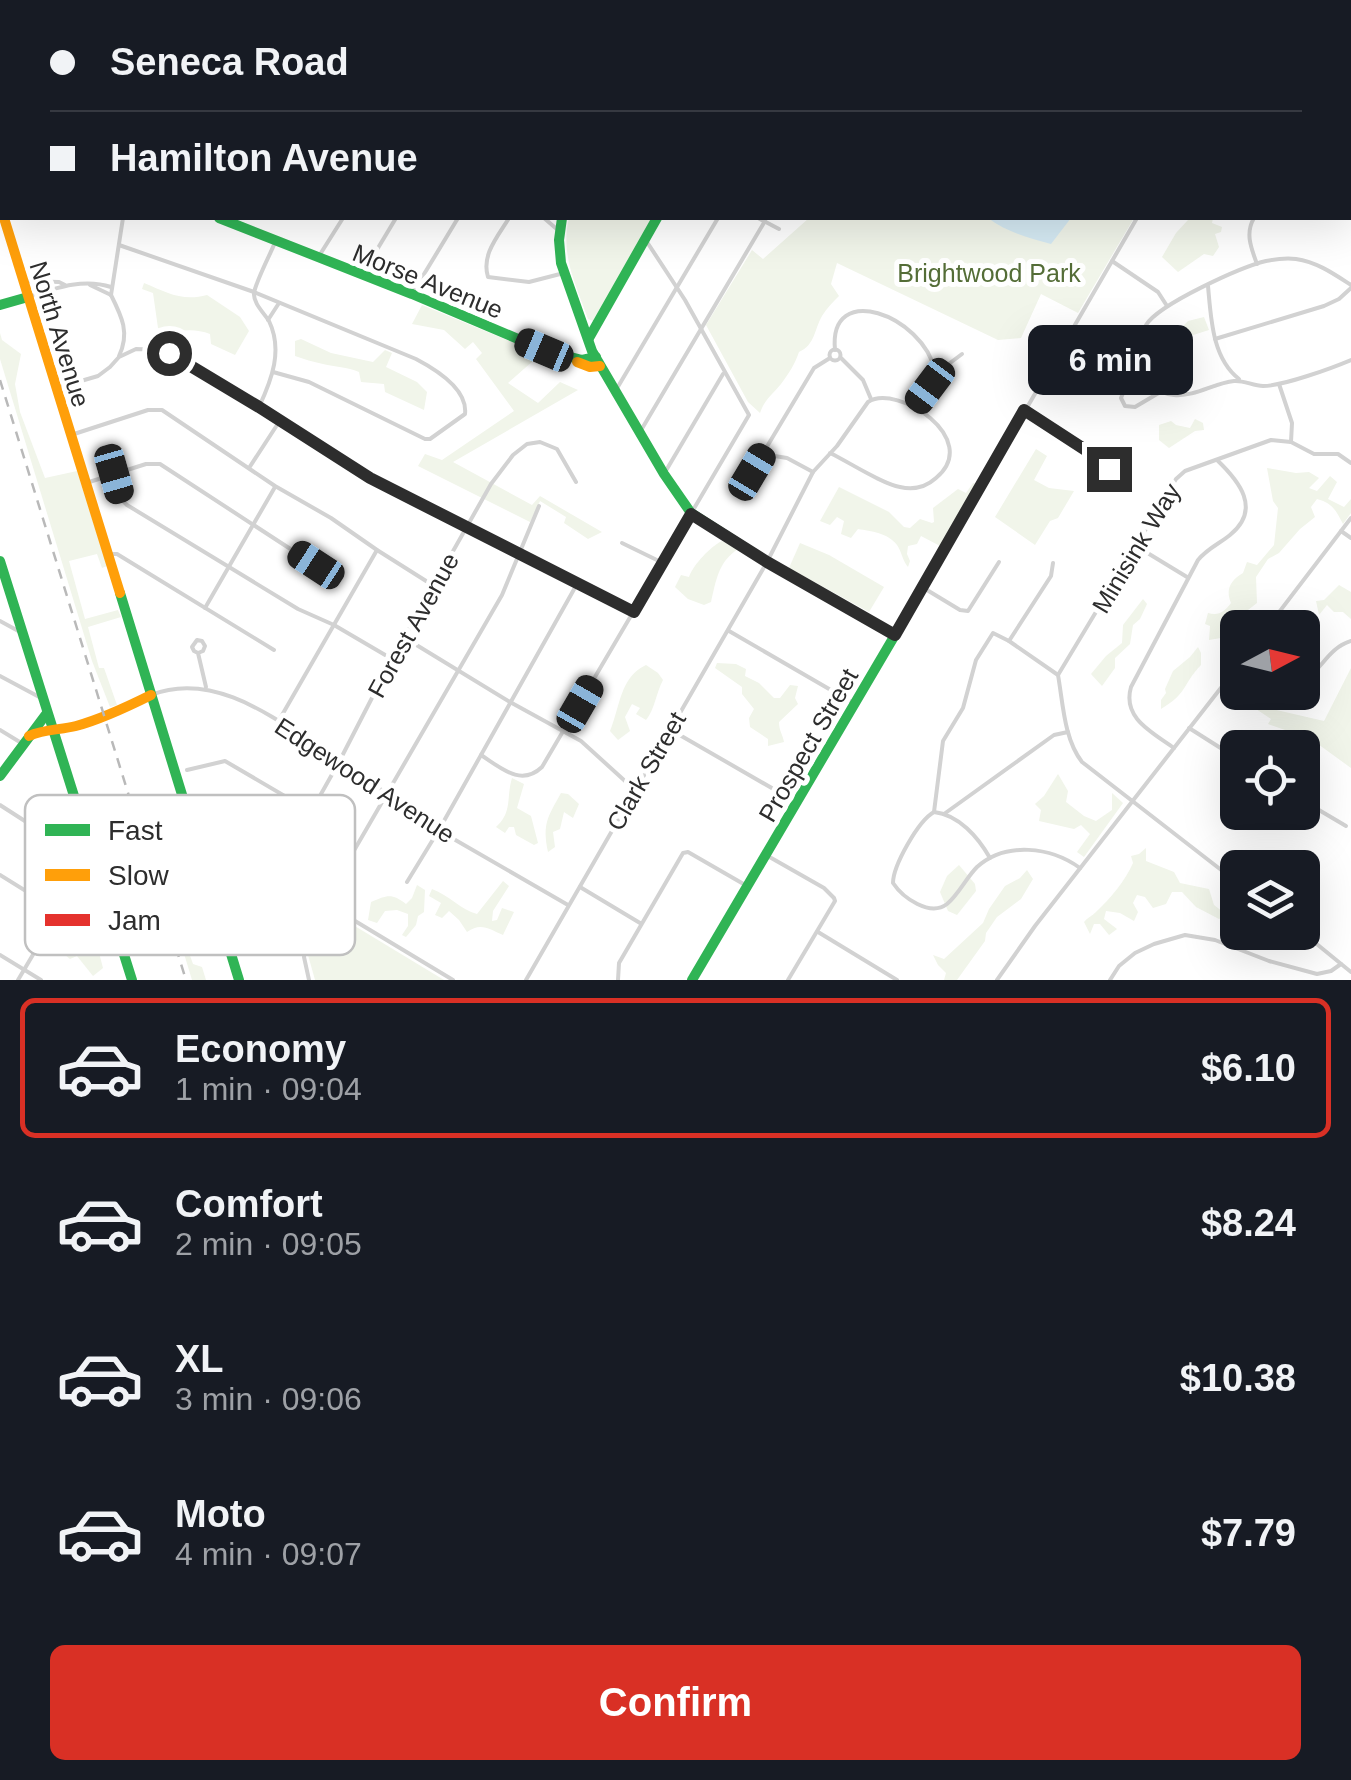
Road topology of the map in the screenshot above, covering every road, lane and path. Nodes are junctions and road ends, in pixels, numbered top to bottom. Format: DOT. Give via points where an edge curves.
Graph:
graph roads {
  1 [pos="4,220"];
  2 [pos="123,220"];
  3 [pos="224,220"];
  4 [pos="342,220"];
  5 [pos="395,220"];
  6 [pos="457,220"];
  7 [pos="508,220"];
  8 [pos="546,220"];
  9 [pos="562,220"];
  10 [pos="657,220"];
  11 [pos="717,220"];
  12 [pos="1136,220"];
  13 [pos="1253,220"];
  14 [pos="765,221"];
  15 [pos="779,229"];
  16 [pos="560,231"];
  17 [pos="276,240"];
  18 [pos="645,240"];
  19 [pos="119,245"];
  20 [pos="318,258"];
  21 [pos="1112,261"];
  22 [pos="1257,264"];
  23 [pos="564,273"];
  24 [pos="362,275"];
  25 [pos="23,280"];
  26 [pos="65,285"];
  27 [pos="90,285"];
  28 [pos="1208,286"];
  29 [pos="1351,286"];
  30 [pos="111,287"];
  31 [pos="678,288"];
  32 [pos="254,292"];
  33 [pos="412,294"];
  34 [pos="112,295"];
  35 [pos="28,297"];
  36 [pos="279,303"];
  37 [pos="0,304"];
  38 [pos="1167,306"];
  39 [pos="268,320"];
  40 [pos="702,331"];
  41 [pos="1216,338"];
  42 [pos="588,340"];
  43 [pos="125,343"];
  44 [pos="136,350"];
  45 [pos="835,350"];
  46 [pos="962,354"];
  47 [pos="119,357"];
  48 [pos="830,358"];
  49 [pos="841,358"];
  50 [pos="1351,360"];
  51 [pos="598,362"];
  52 [pos="934,371"];
  53 [pos="273,372"];
  54 [pos="724,373"];
  55 [pos="1143,375"];
  56 [pos="1243,381"];
  57 [pos="1278,383"];
  58 [pos="56,388"];
  59 [pos="615,391"];
  60 [pos="1162,391"];
  61 [pos="871,399"];
  62 [pos="259,407"];
  63 [pos="914,407"];
  64 [pos="1024,410"];
  65 [pos="280,420"];
  66 [pos="640,432"];
  67 [pos="71,434"];
  68 [pos="1292,442"];
  69 [pos="830,453"];
  70 [pos="762,454"];
  71 [pos="1216,459"];
  72 [pos="1351,463"];
  73 [pos="250,468"];
  74 [pos="813,472"];
  75 [pos="114,474"];
  76 [pos="664,474"];
  77 [pos="576,482"];
  78 [pos="86,483"];
  79 [pos="276,486"];
  80 [pos="741,490"];
  81 [pos="1098,491"];
  82 [pos="540,506"];
  83 [pos="691,514"];
  84 [pos="1351,518"];
  85 [pos="253,524"];
  86 [pos="468,528"];
  87 [pos="1343,528"];
  88 [pos="1351,530"];
  89 [pos="1351,538"];
  90 [pos="622,543"];
  91 [pos="1136,546"];
  92 [pos="377,550"];
  93 [pos="108,554"];
  94 [pos="520,555"];
  95 [pos="767,562"];
  96 [pos="999,562"];
  97 [pos="663,563"];
  98 [pos="1053,563"];
  99 [pos="1,565"];
  100 [pos="316,565"];
  101 [pos="229,567"];
  102 [pos="1188,578"];
  103 [pos="577,584"];
  104 [pos="434,586"];
  105 [pos="922,587"];
  106 [pos="205,608"];
  107 [pos="1281,610"];
  108 [pos="634,612"];
  109 [pos="0,621"];
  110 [pos="334,625"];
  111 [pos="728,630"];
  112 [pos="23,634"];
  113 [pos="895,635"];
  114 [pos="404,638"];
  115 [pos="1010,641"];
  116 [pos="1351,641"];
  117 [pos="274,650"];
  118 [pos="198,653"];
  119 [pos="392,659"];
  120 [pos="1320,665"];
  121 [pos="458,670"];
  122 [pos="0,676"];
  123 [pos="1058,676"];
  124 [pos="1220,689"];
  125 [pos="207,690"];
  126 [pos="151,696"];
  127 [pos="43,699"];
  128 [pos="510,702"];
  129 [pos="856,704"];
  130 [pos="47,712"];
  131 [pos="278,722"];
  132 [pos="1189,728"];
  133 [pos="52,729"];
  134 [pos="670,729"];
  135 [pos="0,730"];
  136 [pos="564,732"];
  137 [pos="1069,732"];
  138 [pos="26,740"];
  139 [pos="1174,748"];
  140 [pos="1220,748"];
  141 [pos="481,755"];
  142 [pos="339,762"];
  143 [pos="188,770"];
  144 [pos="0,776"];
  145 [pos="636,791"];
  146 [pos="388,794"];
  147 [pos="71,795"];
  148 [pos="182,795"];
  149 [pos="283,795"];
  150 [pos="321,795"];
  151 [pos="796,802"];
  152 [pos="1132,802"];
  153 [pos="0,805"];
  154 [pos="1320,811"];
  155 [pos="934,812"];
  156 [pos="944,814"];
  157 [pos="25,820"];
  158 [pos="1346,826"];
  159 [pos="440,828"];
  160 [pos="355,849"];
  161 [pos="766,855"];
  162 [pos="990,858"];
  163 [pos="1080,868"];
  164 [pos="1220,868"];
  165 [pos="0,875"];
  166 [pos="407,882"];
  167 [pos="747,886"];
  168 [pos="580,887"];
  169 [pos="25,891"];
  170 [pos="569,906"];
  171 [pos="355,920"];
  172 [pos="641,924"];
  173 [pos="818,932"];
  174 [pos="1320,947"];
  175 [pos="0,955"];
  176 [pos="33,955"];
  177 [pos="123,955"];
  178 [pos="231,955"];
  179 [pos="304,955"];
  180 [pos="1341,964"];
  181 [pos="24,970"];
  182 [pos="1351,972"];
  183 [pos="18,980"];
  184 [pos="42,980"];
  185 [pos="132,980"];
  186 [pos="239,980"];
  187 [pos="309,980"];
  188 [pos="453,980"];
  189 [pos="526,980"];
  190 [pos="618,980"];
  191 [pos="692,980"];
  192 [pos="788,980"];
  193 [pos="896,980"];
  194 [pos="997,980"];
  195 [pos="1110,980"];
  1 -- 25 [label="street, North Avenue"];
  2 -- 19 [label="street"];
  3 -- 17 [label="street, Morse Avenue"];
  4 -- 20 [label="street"];
  5 -- 24 [label="street"];
  6 -- 33 [label="street"];
  7 -- 23 [label="street" via="488,252 488,276 529,282"];
  8 -- 16 [label="street"];
  9 -- 16 [label="street"];
  10 -- 18 [label="street"];
  11 -- 31 [label="street"];
  12 -- 21 [label="street, Prospect Street"];
  13 -- 22 [label="street" via="1249,236"];
  14 -- 15 [label="street"];
  14 -- 40 [label="street"];
  16 -- 23 [label="street"];
  17 -- 20 [label="street, Morse Avenue"];
  17 -- 32 [label="street"];
  18 -- 31 [label="street"];
  18 -- 42 [label="street"];
  19 -- 30 [label="street"];
  19 -- 32 [label="street"];
  20 -- 24 [label="street, Morse Avenue"];
  21 -- 38 [label="street" via="1158,292"];
  21 -- 64 [label="street, Prospect Street"];
  22 -- 28 [label="street"];
  22 -- 29 [label="street" via="1305,261"];
  23 -- 42 [label="street"];
  24 -- 33 [label="street, Morse Avenue"];
  25 -- 26 [label="street"];
  25 -- 35 [label="street, North Avenue"];
  26 -- 27 [label="street"];
  26 -- 35 [label="street"];
  27 -- 30 [label="street"];
  27 -- 34 [label="street"];
  28 -- 38 [label="street"];
  28 -- 41 [label="street"];
  29 -- 41 [label="street" via="1324,306"];
  30 -- 34 [label="street"];
  31 -- 40 [label="street"];
  31 -- 59 [label="street"];
  32 -- 36 [label="street"];
  32 -- 39 [label="street"];
  33 -- 51 [label="street, Morse Avenue" via="590,367"];
  34 -- 43 [label="street"];
  35 -- 37 [label="street"];
  35 -- 58 [label="street, North Avenue"];
  36 -- 39 [label="street"];
  36 -- 53 [label="street" via="426,364 463,396 467,409 425,439 309,382"];
  38 -- 55 [label="street" via="1139,339"];
  39 -- 53 [label="street" via="275,338"];
  40 -- 54 [label="street"];
  40 -- 66 [label="street"];
  41 -- 56 [label="street" via="1226,366"];
  42 -- 51 [label="street"];
  43 -- 44 [label="street"];
  43 -- 47 [label="street"];
  44 -- 47 [label="street"];
  44 -- 62 [label="street" via="169,353"];
  45 -- 48 [label="street"];
  45 -- 49 [label="street"];
  45 -- 52 [label="street" via="842,320 875,312 914,332"];
  46 -- 52 [label="street"];
  47 -- 58 [label="street" via="98,376"];
  48 -- 49 [label="street"];
  48 -- 70 [label="street" via="814,368"];
  49 -- 61 [label="street"];
  50 -- 57 [label="street"];
  51 -- 59 [label="street"];
  52 -- 63 [label="street"];
  53 -- 62 [label="street"];
  54 -- 76 [label="street"];
  54 -- 83 [label="street" via="749,414"];
  55 -- 60 [label="street"];
  55 -- 60 [label="street" via="1122,391 1125,406"];
  56 -- 57 [label="street"];
  56 -- 60 [label="street" via="1183,395"];
  57 -- 68 [label="street"];
  58 -- 67 [label="street, North Avenue"];
  59 -- 66 [label="street"];
  61 -- 63 [label="street"];
  61 -- 69 [label="street"];
  62 -- 65 [label="street"];
  63 -- 69 [label="street" via="940,426 949,443 945,469 931,482 896,486"];
  64 -- 81 [label="street" via="1107,465"];
  64 -- 105 [label="street, Prospect Street"];
  65 -- 73 [label="street"];
  65 -- 86 [label="street" via="374,480"];
  66 -- 76 [label="street"];
  67 -- 73 [label="street" via="162,410"];
  67 -- 78 [label="street, North Avenue"];
  68 -- 71 [label="street, Minisink Way" via="1271,440"];
  68 -- 72 [label="street, Minisink Way"];
  69 -- 74 [label="street, Clark Street"];
  70 -- 74 [label="street"];
  70 -- 80 [label="street"];
  71 -- 91 [label="street, Minisink Way" via="1181,474"];
  71 -- 102 [label="street" via="1240,485 1244,514"];
  73 -- 79 [label="street"];
  74 -- 95 [label="street, Clark Street"];
  75 -- 78 [label="street"];
  75 -- 85 [label="street" via="156,463"];
  75 -- 101 [label="street" via="124,503"];
  76 -- 83 [label="street"];
  77 -- 86 [label="street, Forest Avenue" via="553,446 527,444 498,474"];
  78 -- 93 [label="street, North Avenue"];
  79 -- 85 [label="street"];
  79 -- 92 [label="street"];
  82 -- 94 [label="street"];
  83 -- 95 [label="street"];
  83 -- 97 [label="street"];
  84 -- 87 [label="street"];
  85 -- 100 [label="street"];
  85 -- 101 [label="street"];
  86 -- 94 [label="street"];
  86 -- 104 [label="street, Forest Avenue"];
  87 -- 88 [label="street"];
  87 -- 89 [label="street"];
  87 -- 107 [label="street"];
  90 -- 97 [label="street"];
  91 -- 102 [label="street"];
  91 -- 123 [label="street, Minisink Way"];
  92 -- 104 [label="street"];
  92 -- 110 [label="street"];
  93 -- 106 [label="street"];
  93 -- 126 [label="street, North Avenue"];
  94 -- 103 [label="street"];
  94 -- 121 [label="street"];
  95 -- 111 [label="street, Clark Street"];
  95 -- 113 [label="street"];
  96 -- 105 [label="street" via="968,612"];
  97 -- 108 [label="street"];
  98 -- 115 [label="street"];
  99 -- 112 [label="street"];
  101 -- 106 [label="street"];
  101 -- 110 [label="street"];
  102 -- 139 [label="street" via="1129,696 1136,718"];
  103 -- 108 [label="street"];
  103 -- 128 [label="street"];
  104 -- 114 [label="street, Forest Avenue"];
  105 -- 113 [label="street, Prospect Street"];
  106 -- 117 [label="street"];
  108 -- 136 [label="street"];
  109 -- 112 [label="street"];
  110 -- 119 [label="street"];
  110 -- 131 [label="street"];
  111 -- 129 [label="street"];
  111 -- 134 [label="street, Clark Street"];
  112 -- 127 [label="street"];
  113 -- 129 [label="street, Prospect Street"];
  114 -- 119 [label="street, Forest Avenue"];
  114 -- 121 [label="street"];
  115 -- 123 [label="street"];
  115 -- 155 [label="street" via="992,634 976,660 963,708 943,741"];
  116 -- 120 [label="street"];
  118 -- 125 [label="street"];
  119 -- 142 [label="street, Forest Avenue"];
  121 -- 128 [label="street"];
  121 -- 146 [label="street"];
  122 -- 127 [label="street"];
  123 -- 137 [label="street"];
  124 -- 132 [label="street"];
  125 -- 126 [label="street, Edgewood Avenue"];
  125 -- 131 [label="street, Edgewood Avenue"];
  126 -- 133 [label="street"];
  126 -- 148 [label="street, North Avenue"];
  127 -- 130 [label="street"];
  128 -- 136 [label="street"];
  128 -- 141 [label="street"];
  129 -- 151 [label="street, Prospect Street"];
  130 -- 133 [label="street"];
  130 -- 138 [label="street"];
  131 -- 142 [label="street, Edgewood Avenue"];
  132 -- 139 [label="street"];
  132 -- 140 [label="street"];
  133 -- 138 [label="street"];
  133 -- 147 [label="street"];
  134 -- 145 [label="street, Clark Street"];
  134 -- 151 [label="street"];
  135 -- 138 [label="street"];
  136 -- 141 [label="street" via="530,776 513,775"];
  136 -- 145 [label="street"];
  137 -- 152 [label="street" via="1082,762"];
  137 -- 156 [label="street" via="1054,735"];
  138 -- 144 [label="street"];
  139 -- 152 [label="street"];
  141 -- 159 [label="street"];
  142 -- 146 [label="street, Edgewood Avenue"];
  142 -- 150 [label="street, Forest Avenue"];
  143 -- 149 [label="street" via="225,761"];
  145 -- 168 [label="street, Clark Street"];
  146 -- 159 [label="street, Edgewood Avenue"];
  146 -- 160 [label="street"];
  151 -- 161 [label="street, Prospect Street"];
  152 -- 163 [label="street"];
  152 -- 164 [label="street"];
  153 -- 157 [label="street"];
  154 -- 158 [label="street"];
  155 -- 156 [label="street"];
  155 -- 162 [label="street" via="894,872 900,892 934,909 947,904"];
  156 -- 162 [label="street"];
  159 -- 166 [label="street"];
  159 -- 170 [label="street, Edgewood Avenue"];
  161 -- 167 [label="street, Prospect Street"];
  161 -- 173 [label="street" via="833,894"];
  162 -- 163 [label="street" via="1031,850"];
  163 -- 194 [label="street"];
  165 -- 169 [label="street"];
  167 -- 172 [label="street" via="684,852"];
  167 -- 191 [label="street, Prospect Street"];
  168 -- 170 [label="street, Clark Street"];
  168 -- 172 [label="street"];
  170 -- 189 [label="street, Clark Street"];
  171 -- 188 [label="street"];
  172 -- 190 [label="street" via="619,963"];
  173 -- 192 [label="street"];
  173 -- 193 [label="street"];
  174 -- 180 [label="street"];
  175 -- 181 [label="street"];
  176 -- 181 [label="street"];
  177 -- 185 [label="street"];
  178 -- 186 [label="street, North Avenue"];
  179 -- 187 [label="street"];
  180 -- 182 [label="street"];
  180 -- 195 [label="street" via="1326,974 1310,973 1185,935 1135,953"];
  181 -- 183 [label="street"];
  181 -- 184 [label="street"];
}
